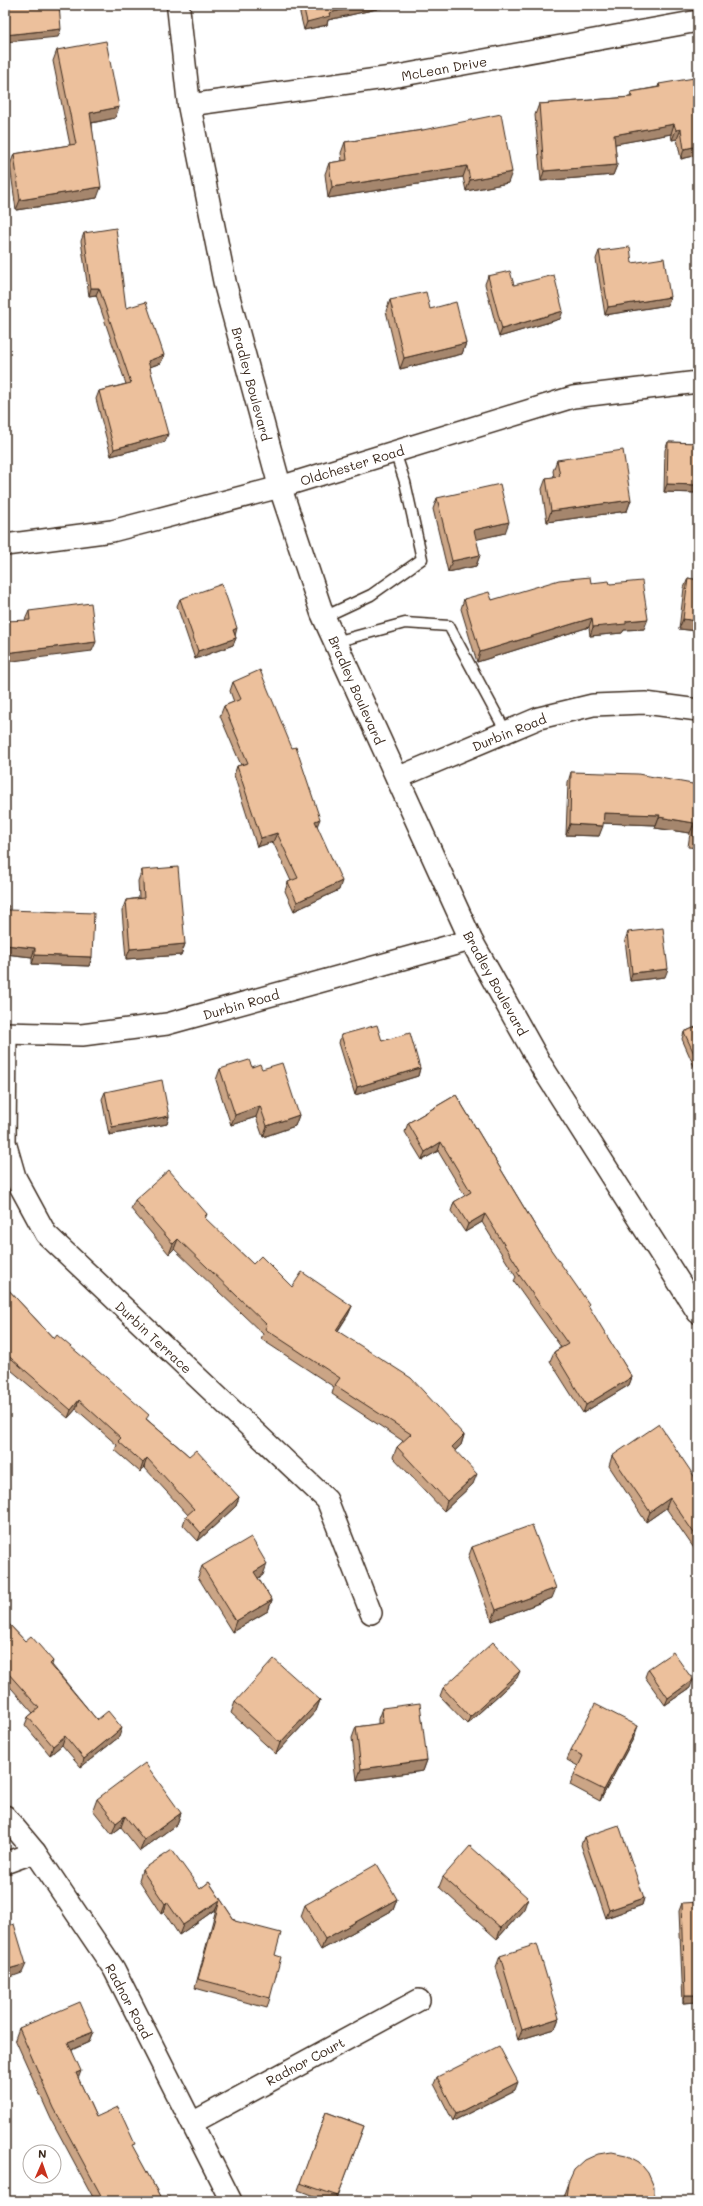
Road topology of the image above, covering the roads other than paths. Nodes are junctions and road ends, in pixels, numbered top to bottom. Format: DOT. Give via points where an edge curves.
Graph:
graph roads {
  1 [pos="178,5"];
  2 [pos="698,21"];
  3 [pos="189,105"];
  4 [pos="698,382"];
  5 [pos="395,452"];
  6 [pos="280,487"];
  7 [pos="5,545"];
  8 [pos="324,617"];
  9 [pos="335,642"];
  10 [pos="698,710"];
  11 [pos="506,732"];
  12 [pos="396,778"];
  13 [pos="471,940"];
  14 [pos="6,1034"];
  15 [pos="698,1312"];
  16 [pos="371,1613"];
  17 [pos="5,1816"];
  18 [pos="35,1852"];
  19 [pos="5,1863"];
  20 [pos="419,2000"];
  21 [pos="192,2123"];
  22 [pos="231,2201"];
  1 -- 3 [label="main road, Bradley Boulevard"];
  2 -- 3 [label="street, McLean Drive" via="392,77"];
  3 -- 6 [label="main road, Bradley Boulevard" via="224,284"];
  4 -- 5 [label="street, Oldchester Road" via="573,398"];
  5 -- 6 [label="street, Oldchester Road"];
  5 -- 8 [label="lane" via="405,482 422,559 371,595"];
  6 -- 7 [label="street, Oldchester Road" via="112,531"];
  6 -- 8 [label="main road, Bradley Boulevard"];
  8 -- 9 [label="main road, Bradley Boulevard"];
  9 -- 11 [label="lane" via="405,623 449,626"];
  9 -- 12 [label="main road, Bradley Boulevard"];
  10 -- 11 [label="street, Durbin Road" via="646,702 593,706 539,718"];
  11 -- 12 [label="street, Durbin Road"];
  12 -- 13 [label="main road, Bradley Boulevard"];
  13 -- 14 [label="street, Durbin Road" via="167,1024 82,1034"];
  13 -- 15 [label="main road, Bradley Boulevard" via="542,1067"];
  14 -- 16 [label="street, Durbin Terrace" via="5,1142 15,1177 46,1234 327,1500"];
  17 -- 18 [label="street, Radnor Road"];
  18 -- 19 [label="street"];
  18 -- 21 [label="street, Radnor Road" via="114,1969"];
  20 -- 21 [label="street, Radnor Court"];
  21 -- 22 [label="street, Radnor Road"];
}
